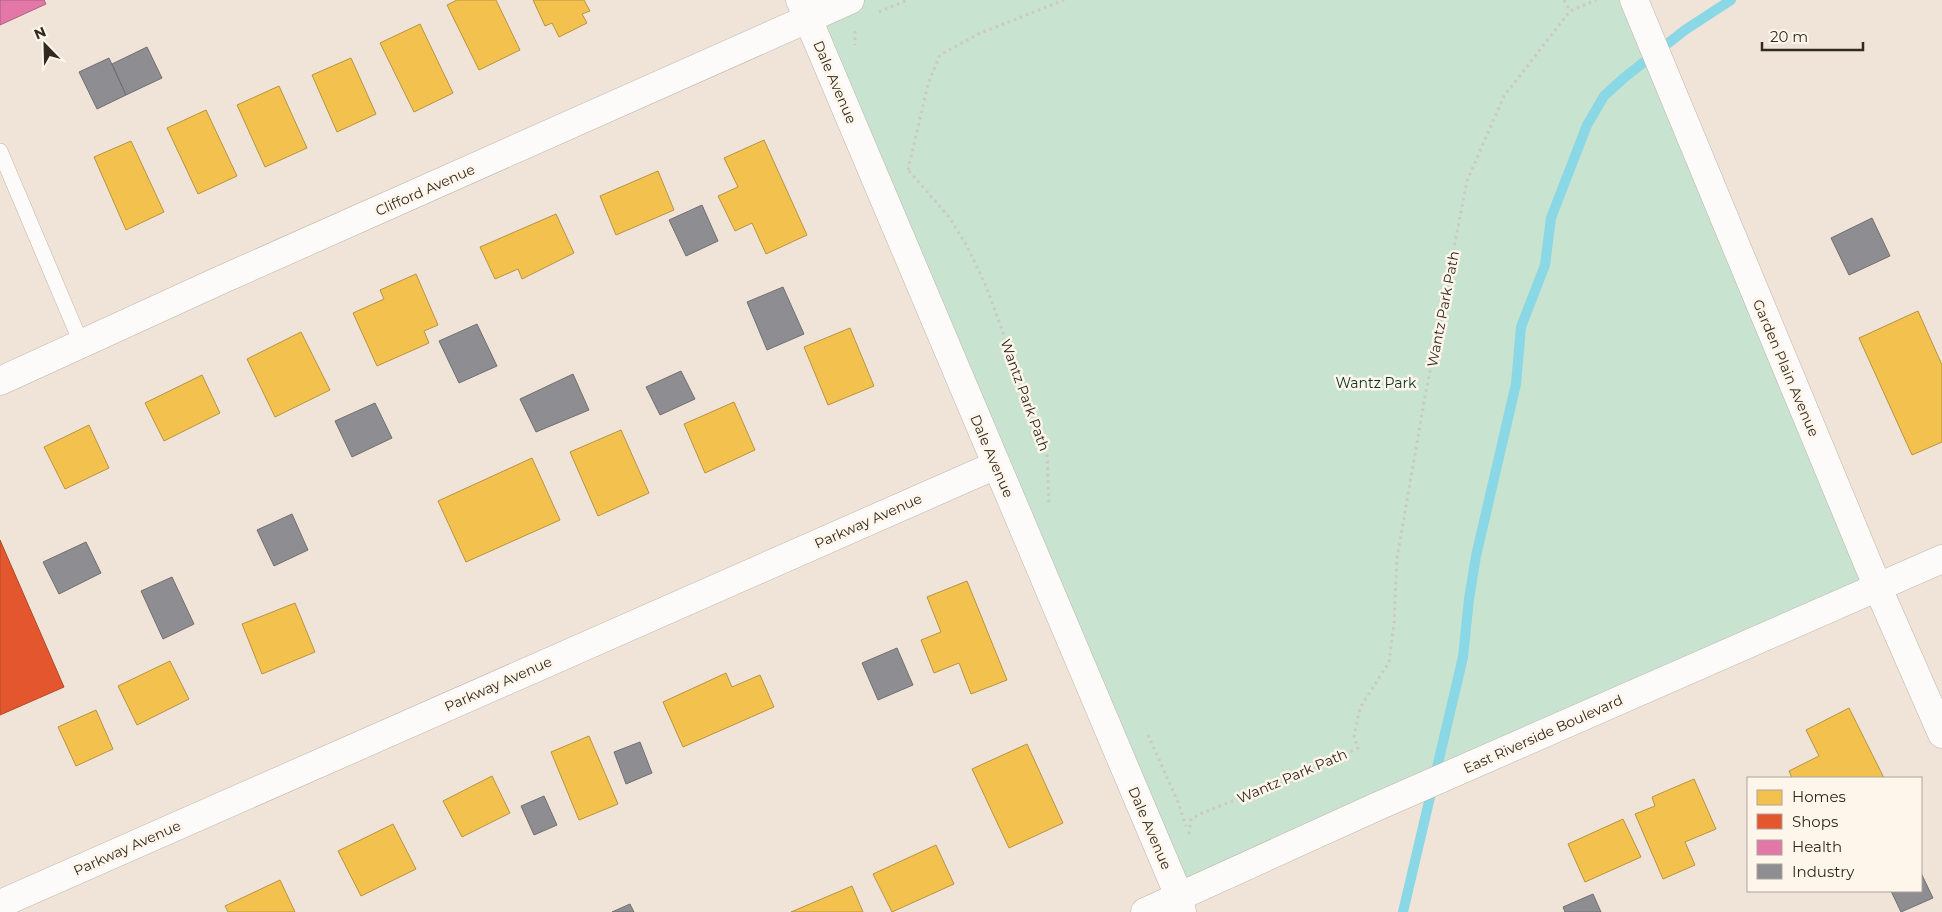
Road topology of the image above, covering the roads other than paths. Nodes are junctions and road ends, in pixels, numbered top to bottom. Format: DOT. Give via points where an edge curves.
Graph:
graph roads {
  1 [pos="1637,5"];
  2 [pos="804,10"];
  3 [pos="852,13"];
  4 [pos="0,151"];
  5 [pos="82,344"];
  6 [pos="0,381"];
  7 [pos="996,465"];
  8 [pos="1942,559"];
  9 [pos="1878,588"];
  10 [pos="1942,734"];
  11 [pos="0,904"];
  12 [pos="1181,904"];
  13 [pos="1145,912"];
  1 -- 9 [label="street, Garden Plain Avenue"];
  2 -- 3 [label="street, Clifford Avenue"];
  2 -- 5 [label="street, Clifford Avenue"];
  2 -- 7 [label="street, Dale Avenue"];
  4 -- 5 [label="lane"];
  5 -- 6 [label="street, Clifford Avenue"];
  7 -- 11 [label="street, Parkway Avenue"];
  7 -- 12 [label="street, Dale Avenue"];
  8 -- 9 [label="street, East Riverside Boulevard"];
  9 -- 10 [label="street, Garden Plain Avenue"];
  9 -- 12 [label="street, East Riverside Boulevard" via="1376,807"];
  12 -- 13 [label="street, East Riverside Boulevard"];
}
